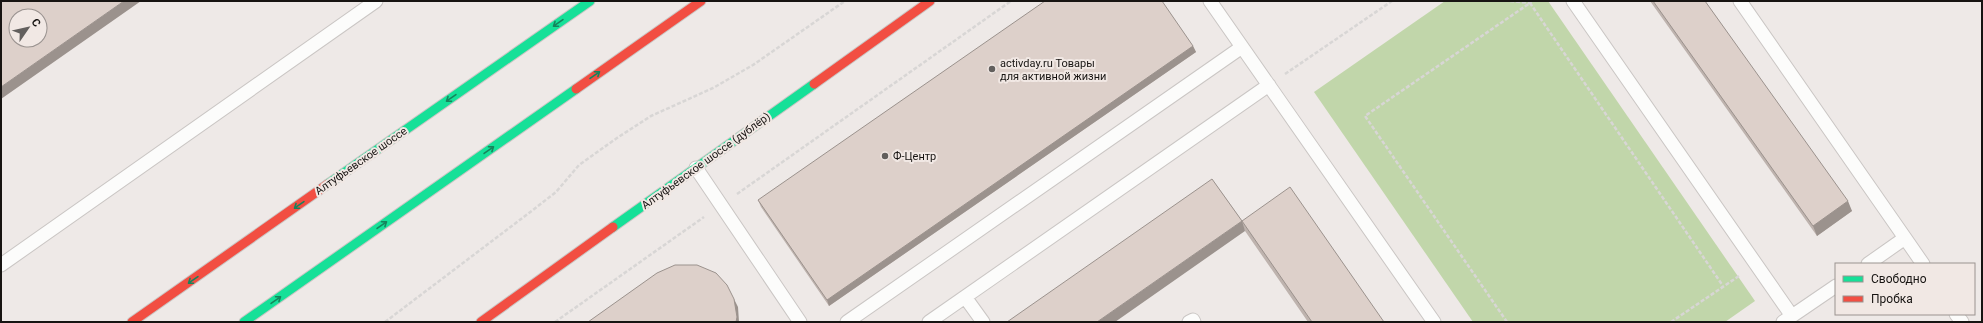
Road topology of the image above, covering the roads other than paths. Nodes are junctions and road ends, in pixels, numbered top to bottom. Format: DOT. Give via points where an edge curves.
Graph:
graph roads {
  1 [pos="376,1"];
  2 [pos="590,1"];
  3 [pos="700,1"];
  4 [pos="930,1"];
  5 [pos="1210,1"];
  6 [pos="1573,1"];
  7 [pos="1740,1"];
  8 [pos="1242,47"];
  9 [pos="1269,85"];
  10 [pos="696,168"];
  11 [pos="1905,238"];
  12 [pos="1869,263"];
  13 [pos="1922,263"];
  14 [pos="1,265"];
  15 [pos="1835,287"];
  16 [pos="966,296"];
  17 [pos="1787,319"];
  18 [pos="132,322"];
  19 [pos="244,322"];
  20 [pos="481,322"];
  21 [pos="800,322"];
  22 [pos="847,322"];
  23 [pos="929,322"];
  24 [pos="983,322"];
  25 [pos="1189,322"];
  26 [pos="1194,322"];
  27 [pos="1434,322"];
  1 -- 14 [label="lane"];
  2 -- 18 [label="main road, Алтуфьевское шоссе, one-way"];
  19 -- 3 [label="main road, one-way"];
  4 -- 10 [label="main road, Алтуфьевское шоссе (дублёр)"];
  5 -- 8 [label="lane"];
  6 -- 17 [label="lane"];
  7 -- 11 [label="lane"];
  8 -- 9 [label="lane"];
  8 -- 22 [label="lane"];
  9 -- 16 [label="lane"];
  9 -- 27 [label="lane"];
  10 -- 20 [label="main road, Алтуфьевское шоссе (дублёр)"];
  10 -- 21 [label="lane"];
  11 -- 12 [label="lane"];
  11 -- 13 [label="lane"];
  15 -- 17 [label="lane"];
  16 -- 23 [label="lane"];
  16 -- 24 [label="lane"];
  25 -- 26 [label="lane"];
}
